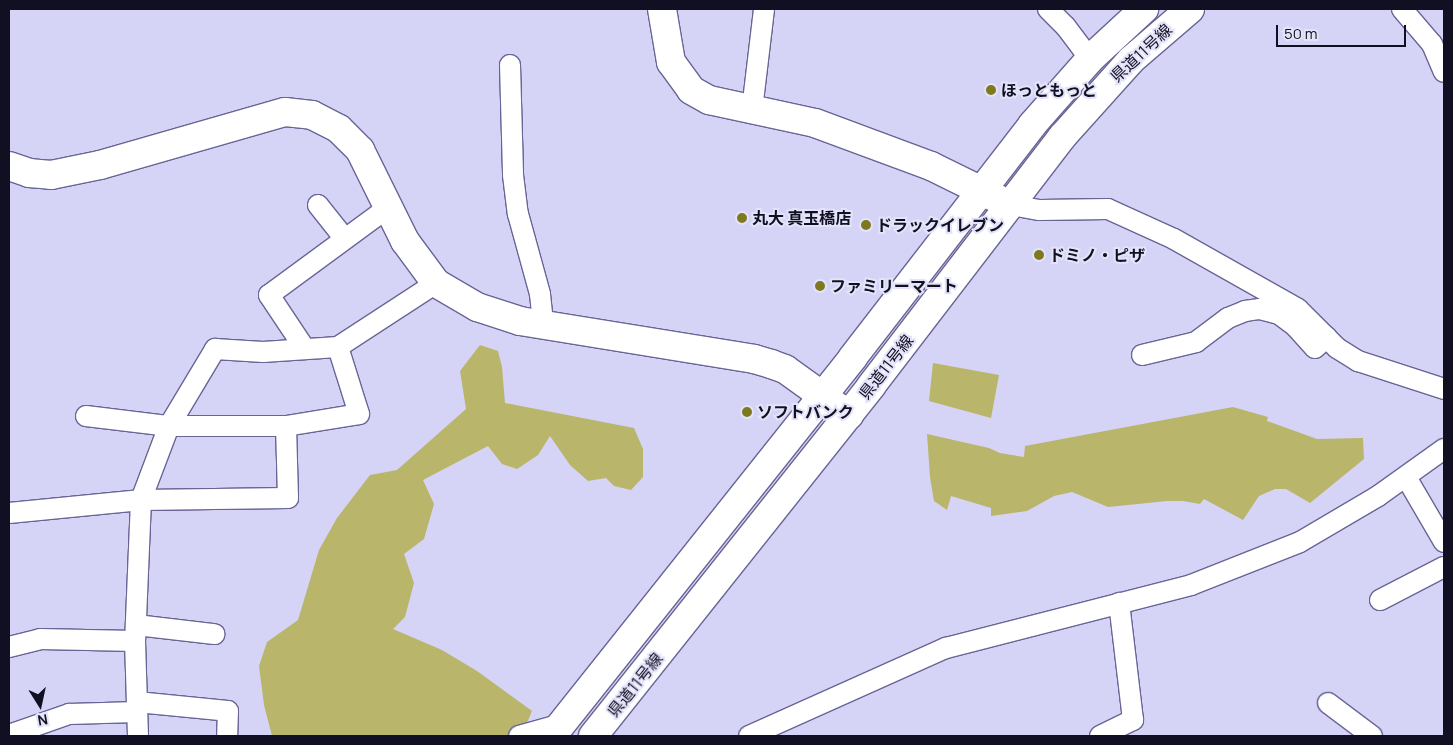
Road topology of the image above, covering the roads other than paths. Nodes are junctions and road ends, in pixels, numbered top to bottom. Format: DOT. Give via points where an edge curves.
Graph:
graph roads {
  1 [pos="662,9"];
  2 [pos="764,9"];
  3 [pos="1048,9"];
  4 [pos="1144,9"];
  5 [pos="1190,9"];
  6 [pos="1402,9"];
  7 [pos="1090,58"];
  8 [pos="510,65"];
  9 [pos="1444,72"];
  10 [pos="752,110"];
  11 [pos="9,166"];
  12 [pos="981,191"];
  13 [pos="318,205"];
  14 [pos="1010,205"];
  15 [pos="388,207"];
  16 [pos="345,239"];
  17 [pos="436,283"];
  18 [pos="543,325"];
  19 [pos="1327,337"];
  20 [pos="338,347"];
  21 [pos="305,349"];
  22 [pos="1142,355"];
  23 [pos="1444,389"];
  24 [pos="822,395"];
  25 [pos="849,415"];
  26 [pos="86,416"];
  27 [pos="169,426"];
  28 [pos="286,426"];
  29 [pos="1444,449"];
  30 [pos="1406,477"];
  31 [pos="141,500"];
  32 [pos="9,513"];
  33 [pos="1444,542"];
  34 [pos="1444,567"];
  35 [pos="1380,600"];
  36 [pos="1118,604"];
  37 [pos="135,633"];
  38 [pos="214,634"];
  39 [pos="9,647"];
  40 [pos="1328,703"];
  41 [pos="137,707"];
  42 [pos="557,730"];
  43 [pos="9,735"];
  44 [pos="138,736"];
  45 [pos="227,736"];
  46 [pos="519,736"];
  47 [pos="593,736"];
  48 [pos="749,736"];
  49 [pos="1100,736"];
  50 [pos="1372,736"];
  1 -- 10 [label="main road" via="671,62 691,90 709,100"];
  2 -- 10 [label="street"];
  3 -- 7 [label="street"];
  4 -- 7 [label="main road, 県道11号線"];
  5 -- 14 [label="main road, 県道11号線" via="1131,60 1102,91"];
  6 -- 9 [label="street" via="1432,44"];
  7 -- 12 [label="main road, 県道11号線"];
  8 -- 18 [label="street" via="513,175 518,214 540,294"];
  10 -- 12 [label="main road" via="815,123 931,166"];
  11 -- 15 [label="main road" via="28,173 51,175 100,165 285,112 312,115 339,129 360,150"];
  12 -- 14 [label="main road"];
  12 -- 24 [label="main road, 県道11号線"];
  13 -- 16 [label="street"];
  14 -- 19 [label="street" via="1028,210 1108,210 1174,239 1298,309"];
  14 -- 25 [label="main road, 県道11号線"];
  15 -- 16 [label="street"];
  15 -- 17 [label="main road" via="405,241"];
  16 -- 21 [label="street" via="269,295"];
  17 -- 18 [label="main road" via="476,307"];
  17 -- 20 [label="street"];
  18 -- 24 [label="main road" via="754,359 785,369"];
  19 -- 22 [label="street" via="1315,348 1279,314 1260,309 1245,310 1228,318 1196,342"];
  19 -- 23 [label="street" via="1337,348 1358,361"];
  20 -- 21 [label="street"];
  20 -- 28 [label="street" via="359,414"];
  21 -- 27 [label="street" via="263,352 215,349"];
  24 -- 25 [label="main road"];
  24 -- 42 [label="main road, 県道11号線"];
  25 -- 47 [label="main road, 県道11号線"];
  26 -- 27 [label="street"];
  27 -- 28 [label="street"];
  27 -- 31 [label="street"];
  28 -- 31 [label="street" via="288,498"];
  29 -- 30 [label="street"];
  30 -- 33 [label="street"];
  30 -- 36 [label="street" via="1300,542 1191,584"];
  31 -- 32 [label="street"];
  31 -- 37 [label="street"];
  34 -- 35 [label="street"];
  36 -- 48 [label="street" via="946,648"];
  36 -- 49 [label="street" via="1133,720"];
  37 -- 38 [label="street"];
  37 -- 39 [label="street" via="40,638"];
  37 -- 41 [label="street"];
  40 -- 50 [label="street"];
  41 -- 43 [label="street" via="69,714"];
  41 -- 44 [label="street"];
  41 -- 45 [label="street" via="228,711"];
  42 -- 46 [label="street"];
}
